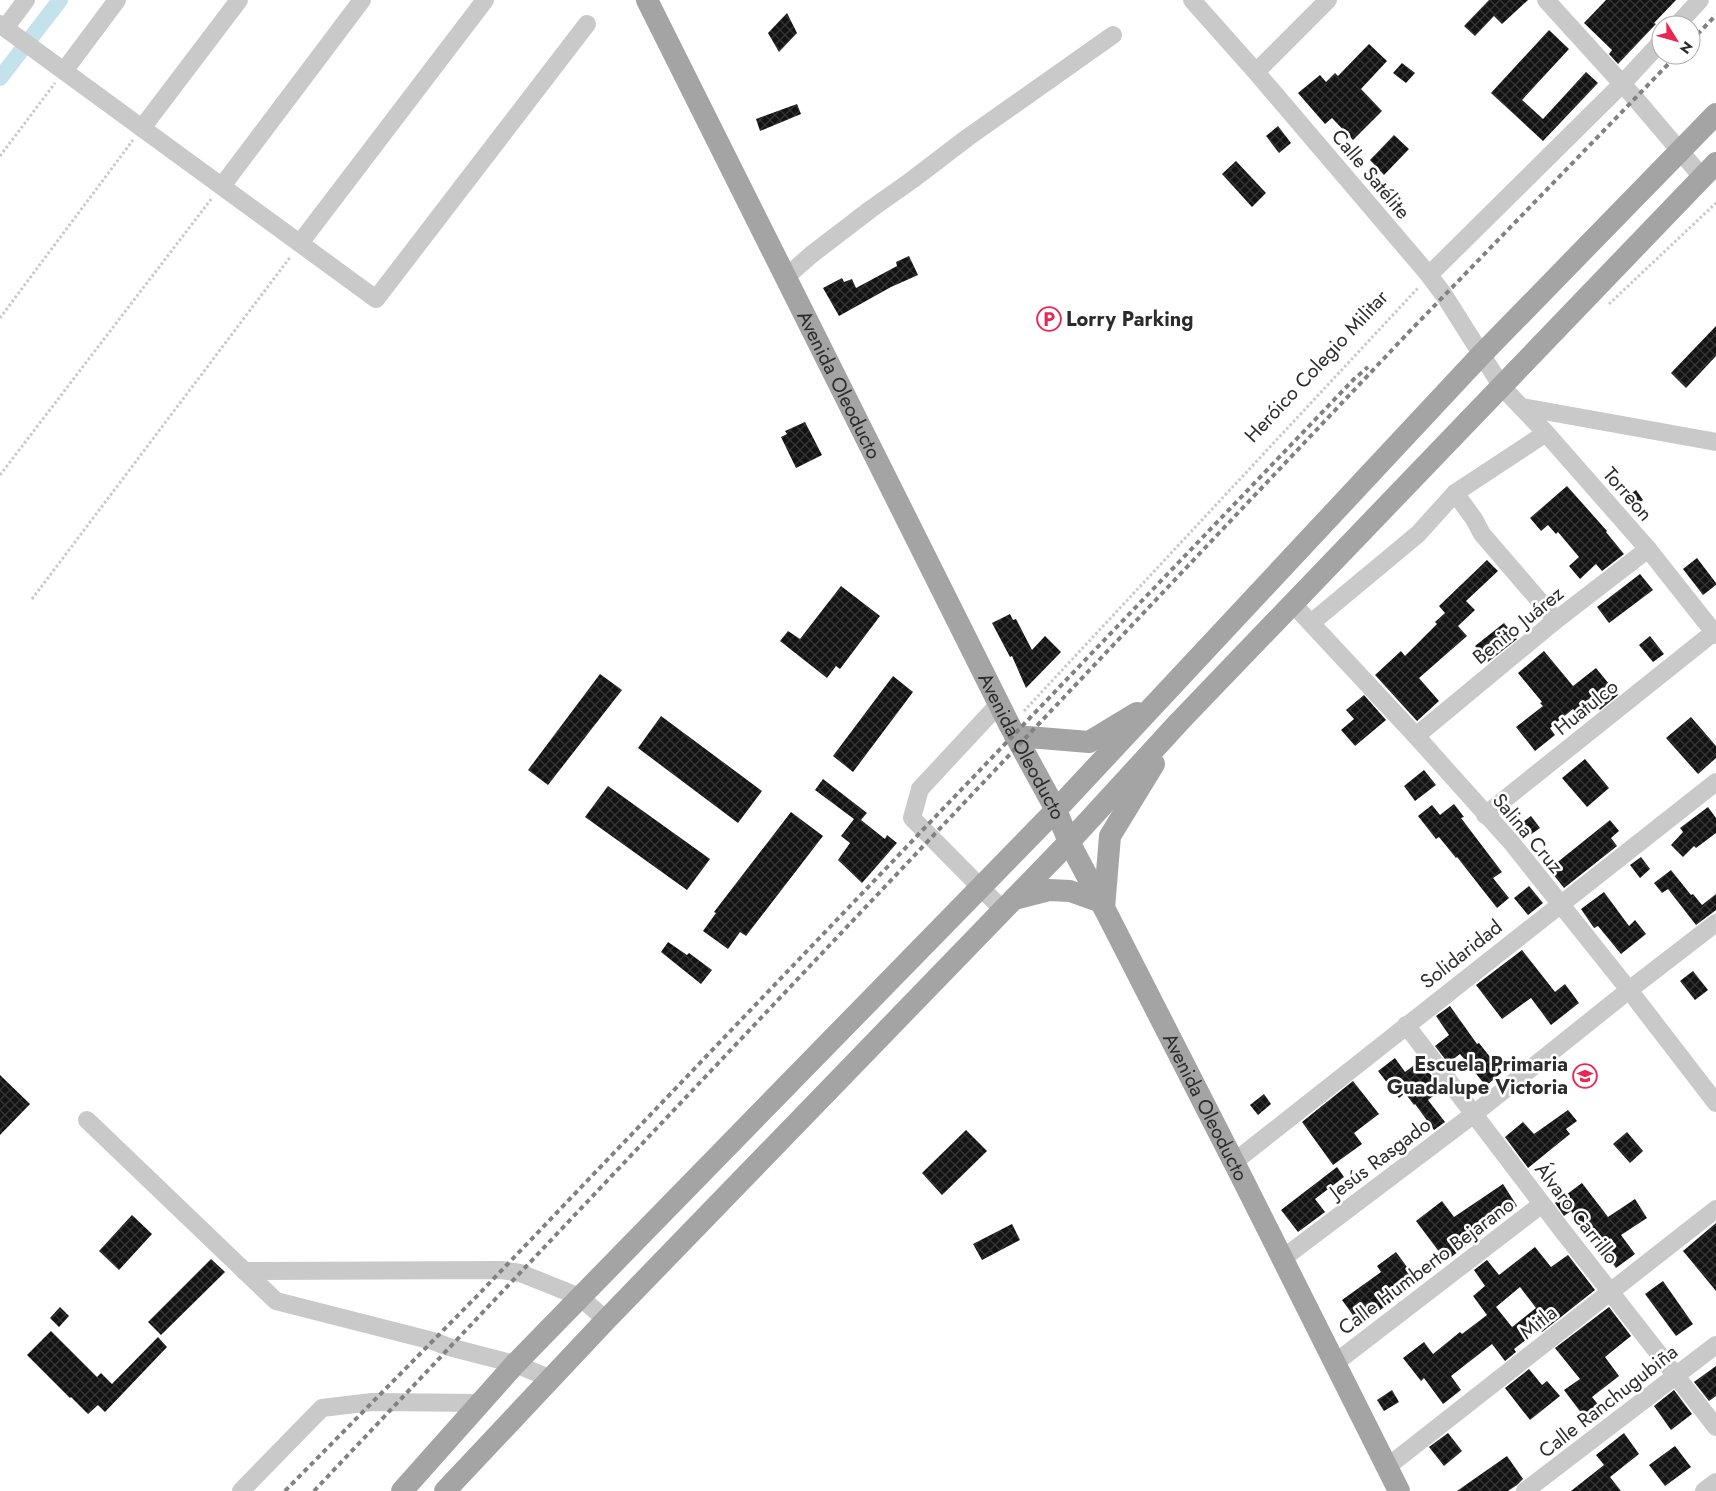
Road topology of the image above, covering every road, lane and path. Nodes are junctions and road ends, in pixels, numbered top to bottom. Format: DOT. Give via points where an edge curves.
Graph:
graph roads {
  1 [pos="26,0"];
  2 [pos="117,0"];
  3 [pos="238,0"];
  4 [pos="362,0"];
  5 [pos="485,0"];
  6 [pos="647,0"];
  7 [pos="1192,0"];
  8 [pos="1328,0"];
  9 [pos="1546,0"];
  10 [pos="1700,0"];
  11 [pos="1686,15"];
  12 [pos="587,24"];
  13 [pos="3,26"];
  14 [pos="1113,34"];
  15 [pos="1651,53"];
  16 [pos="64,71"];
  17 [pos="1256,72"];
  18 [pos="1622,84"];
  19 [pos="1716,114"];
  20 [pos="142,128"];
  21 [pos="1680,151"];
  22 [pos="0,156"];
  23 [pos="1709,170"];
  24 [pos="222,186"];
  25 [pos="1716,203"];
  26 [pos="300,243"];
  27 [pos="1429,275"];
  28 [pos="786,277"];
  29 [pos="1603,310"];
  30 [pos="0,318"];
  31 [pos="1482,355"];
  32 [pos="1502,387"];
  33 [pos="1522,407"];
  34 [pos="1546,433"];
  35 [pos="1716,442"];
  36 [pos="0,475"];
  37 [pos="1455,493"];
  38 [pos="1648,549"];
  39 [pos="32,599"];
  40 [pos="1293,604"];
  41 [pos="1556,620"];
  42 [pos="1311,623"];
  43 [pos="1715,633"];
  44 [pos="1220,635"];
  45 [pos="1241,657"];
  46 [pos="1159,700"];
  47 [pos="999,704"];
  48 [pos="1180,721"];
  49 [pos="1012,731"];
  50 [pos="1416,736"];
  51 [pos="1716,782"];
  52 [pos="1056,810"];
  53 [pos="1485,815"];
  54 [pos="1069,842"];
  55 [pos="980,888"];
  56 [pos="1560,904"];
  57 [pos="1008,905"];
  58 [pos="1103,905"];
  59 [pos="1716,923"];
  60 [pos="1629,990"];
  61 [pos="1406,1025"];
  62 [pos="1716,1103"];
  63 [pos="1474,1114"];
  64 [pos="87,1120"];
  65 [pos="1234,1162"];
  66 [pos="1542,1204"];
  67 [pos="1716,1209"];
  68 [pos="1282,1259"];
  69 [pos="244,1271"];
  70 [pos="1611,1292"];
  71 [pos="580,1297"];
  72 [pos="606,1320"];
  73 [pos="1716,1345"];
  74 [pos="1335,1363"];
  75 [pos="516,1364"];
  76 [pos="1677,1374"];
  77 [pos="552,1379"];
  78 [pos="482,1403"];
  79 [pos="1716,1426"];
  80 [pos="1387,1468"];
  81 [pos="1716,1482"];
  82 [pos="241,1491"];
  83 [pos="402,1491"];
  84 [pos="445,1491"];
  85 [pos="1399,1491"];
  86 [pos="1525,1491"];
  87 [pos="1704,1491"];
  1 -- 13 [label="street"];
  2 -- 16 [label="street"];
  3 -- 20 [label="street"];
  4 -- 24 [label="street"];
  5 -- 26 [label="street"];
  6 -- 28 [label="main road, Avenida Oleoducto"];
  7 -- 17 [label="street, Calle Satélite"];
  8 -- 17 [label="street"];
  9 -- 18 [label="street"];
  10 -- 11 [label="street"];
  12 -- 26 [label="street" via="376,299"];
  13 -- 16 [label="street"];
  14 -- 28 [label="street" via="863,215"];
  15 -- 18 [label="street"];
  16 -- 20 [label="street"];
  16 -- 22 [label="path"];
  17 -- 27 [label="street, Calle Satélite"];
  18 -- 21 [label="street"];
  18 -- 27 [label="street"];
  19 -- 21 [label="main road"];
  20 -- 24 [label="street"];
  20 -- 30 [label="path"];
  21 -- 23 [label="street"];
  21 -- 31 [label="main road"];
  23 -- 32 [label="main road"];
  24 -- 26 [label="street"];
  24 -- 36 [label="path"];
  25 -- 29 [label="path"];
  26 -- 39 [label="path"];
  27 -- 31 [label="street, Calle Satélite"];
  27 -- 49 [label="path, Heróico Colegio Militar"];
  28 -- 47 [label="main road, Avenida Oleoducto"];
  31 -- 32 [label="street, Calle Satélite"];
  31 -- 44 [label="main road"];
  32 -- 33 [label="street, Torreon"];
  32 -- 40 [label="main road"];
  33 -- 34 [label="street, Torreon"];
  33 -- 35 [label="street"];
  34 -- 37 [label="street"];
  34 -- 38 [label="street, Torreon"];
  37 -- 41 [label="street" via="1482,534"];
  37 -- 42 [label="street" via="1418,534"];
  38 -- 41 [label="street, Benito Juárez"];
  38 -- 43 [label="street, Torreon"];
  40 -- 42 [label="street, Salina Cruz"];
  40 -- 45 [label="main road"];
  41 -- 50 [label="street, Benito Juárez"];
  42 -- 50 [label="street, Salina Cruz"];
  43 -- 53 [label="street, Huatulco"];
  44 -- 45 [label="main road"];
  44 -- 46 [label="main road"];
  45 -- 48 [label="main road"];
  46 -- 49 [label="main road" via="1089,742"];
  46 -- 52 [label="main road"];
  47 -- 49 [label="main road, Avenida Oleoducto"];
  47 -- 55 [label="street" via="920,789 912,818"];
  48 -- 54 [label="main road"];
  48 -- 58 [label="main road" via="1110,836"];
  49 -- 52 [label="main road, Avenida Oleoducto"];
  50 -- 53 [label="street, Salina Cruz"];
  51 -- 56 [label="street, Solidaridad"];
  52 -- 54 [label="main road, Avenida Oleoducto"];
  52 -- 55 [label="main road"];
  53 -- 56 [label="street, Salina Cruz"];
  54 -- 57 [label="main road"];
  54 -- 58 [label="main road, Avenida Oleoducto"];
  55 -- 57 [label="street"];
  55 -- 71 [label="main road"];
  56 -- 60 [label="street, Salina Cruz"];
  56 -- 61 [label="street, Solidaridad"];
  57 -- 58 [label="main road" via="1049,890 1070,891"];
  57 -- 72 [label="main road"];
  58 -- 65 [label="main road, Avenida Oleoducto"];
  59 -- 60 [label="street, Jesús Rasgado"];
  60 -- 62 [label="street, Salina Cruz"];
  60 -- 63 [label="street, Jesús Rasgado"];
  61 -- 63 [label="street, Álvaro Carrillo"];
  61 -- 65 [label="street, Solidaridad"];
  63 -- 66 [label="street, Álvaro Carrillo"];
  63 -- 68 [label="street, Jesús Rasgado"];
  64 -- 69 [label="street"];
  65 -- 68 [label="main road, Avenida Oleoducto"];
  66 -- 70 [label="street, Álvaro Carrillo"];
  66 -- 74 [label="street, Calle Humberto Bejarano"];
  67 -- 70 [label="street, Mitla"];
  68 -- 74 [label="main road, Avenida Oleoducto"];
  69 -- 71 [label="street" via="502,1270 520,1273"];
  69 -- 75 [label="street" via="276,1301"];
  70 -- 76 [label="street, Álvaro Carrillo"];
  70 -- 80 [label="street, Mitla"];
  71 -- 72 [label="street"];
  71 -- 75 [label="main road"];
  72 -- 77 [label="main road"];
  73 -- 76 [label="street, Calle Ranchugubiña"];
  74 -- 80 [label="main road, Avenida Oleoducto"];
  75 -- 77 [label="street"];
  75 -- 78 [label="main road"];
  76 -- 79 [label="street, Álvaro Carrillo"];
  76 -- 86 [label="street, Calle Ranchugubiña"];
  77 -- 84 [label="main road"];
  78 -- 82 [label="street" via="372,1402 322,1408"];
  78 -- 83 [label="main road"];
  80 -- 85 [label="main road, Avenida Oleoducto"];
  81 -- 87 [label="street"];
}
